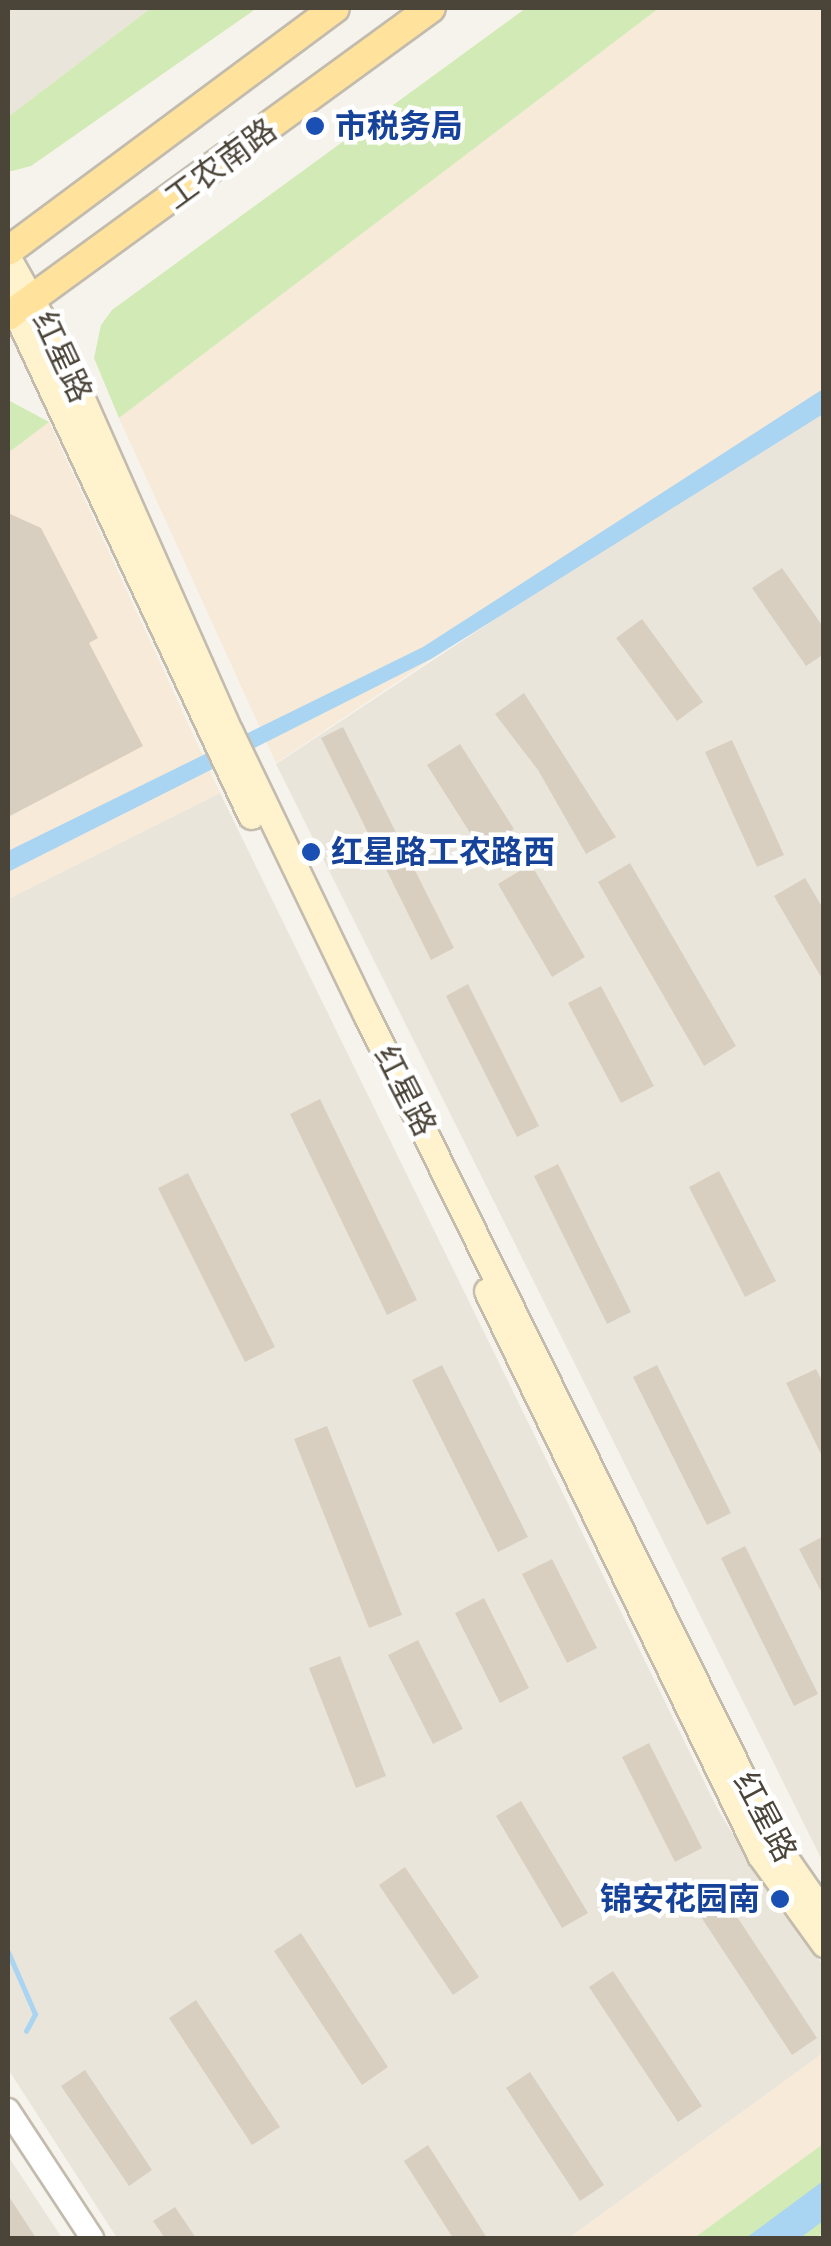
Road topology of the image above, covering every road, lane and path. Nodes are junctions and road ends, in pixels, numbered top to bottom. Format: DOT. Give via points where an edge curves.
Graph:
graph roads {
  1 [pos="336,8"];
  2 [pos="430,8"];
  3 [pos="8,255"];
  4 [pos="17,305"];
  5 [pos="242,777"];
  6 [pos="824,1914"];
  7 [pos="824,1944"];
  8 [pos="8,2110"];
  9 [pos="92,2238"];
  1 -- 3 [label="main road, 工农南路"];
  2 -- 4 [label="main road, 工农南路"];
  3 -- 4 [label="main road, 红星路"];
  4 -- 5 [label="main road, 红星路"];
  5 -- 6 [label="main road, 红星路" via="776,1845"];
  5 -- 7 [label="main road, 红星路" via="760,1855"];
  8 -- 9 [label="street"];
}
